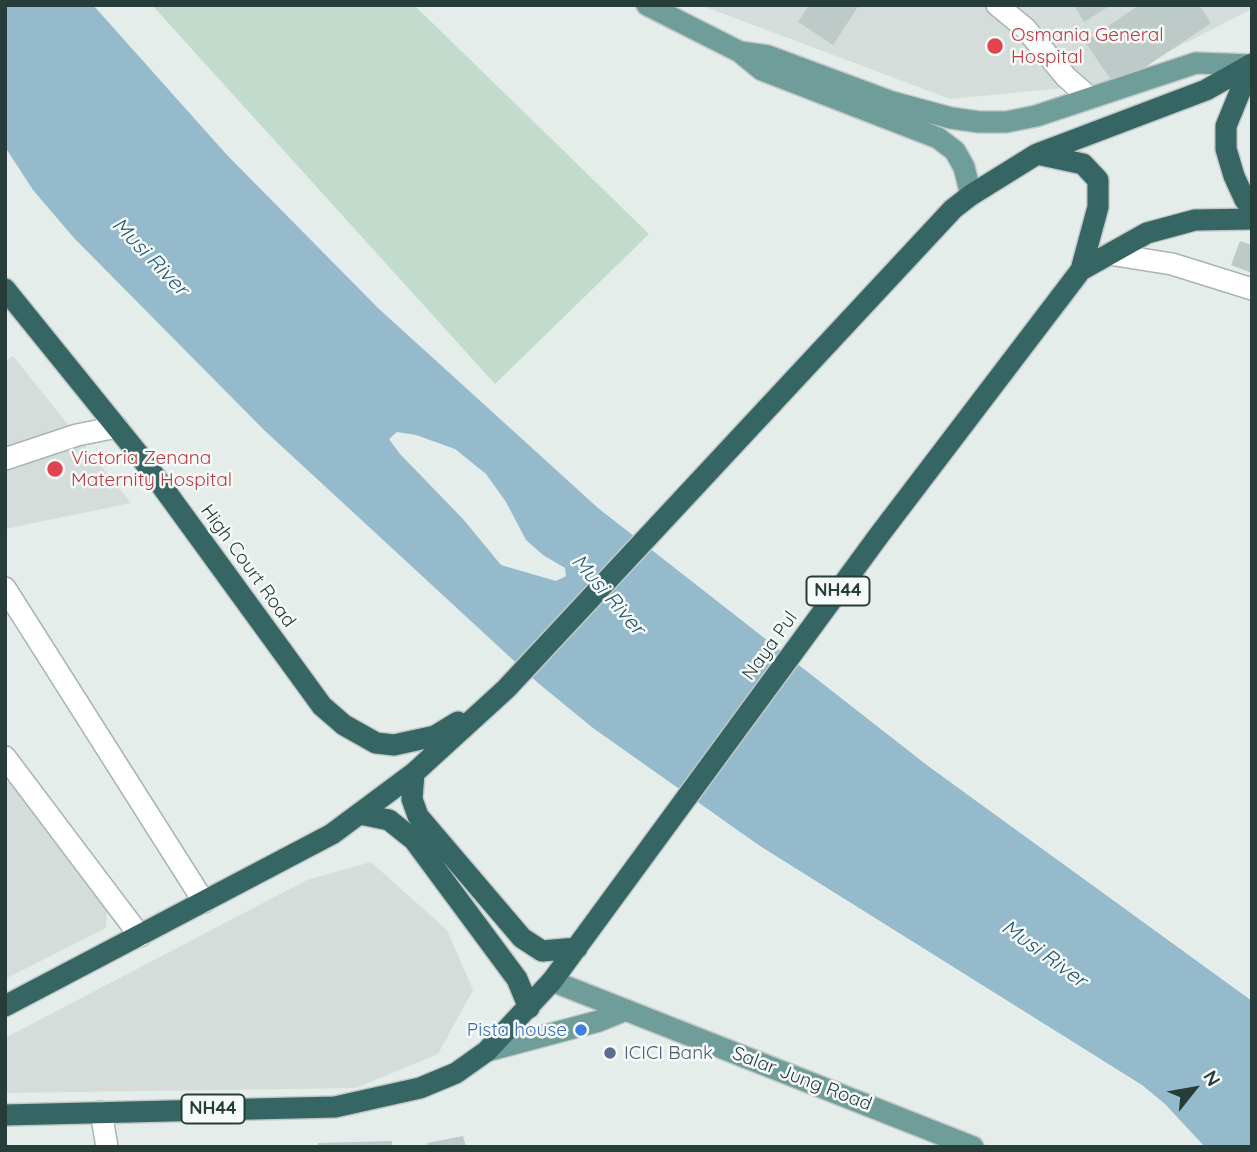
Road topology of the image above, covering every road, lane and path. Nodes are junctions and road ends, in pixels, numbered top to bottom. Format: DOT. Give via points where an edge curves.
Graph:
graph roads {
  1 [pos="647,5"];
  2 [pos="997,5"];
  3 [pos="740,52"];
  4 [pos="1252,64"];
  5 [pos="1090,98"];
  6 [pos="1037,154"];
  7 [pos="971,195"];
  8 [pos="1252,206"];
  9 [pos="1252,219"];
  10 [pos="1109,254"];
  11 [pos="1081,270"];
  12 [pos="5,289"];
  13 [pos="1252,289"];
  14 [pos="117,427"];
  15 [pos="5,459"];
  16 [pos="5,588"];
  17 [pos="506,689"];
  18 [pos="5,757"];
  19 [pos="415,773"];
  20 [pos="360,814"];
  21 [pos="204,902"];
  22 [pos="140,936"];
  23 [pos="577,948"];
  24 [pos="552,981"];
  25 [pos="5,1006"];
  26 [pos="529,1008"];
  27 [pos="626,1010"];
  28 [pos="487,1051"];
  29 [pos="101,1112"];
  30 [pos="5,1115"];
  31 [pos="107,1147"];
  32 [pos="973,1147"];
  1 -- 3 [label="main road"];
  2 -- 5 [label="street" via="1025,28"];
  3 -- 5 [label="main road" via="768,56 892,102 979,122 1036,116"];
  3 -- 7 [label="main road" via="762,70 939,138 964,167"];
  4 -- 5 [label="main road" via="1196,63"];
  4 -- 6 [label="highway" via="1206,90"];
  4 -- 8 [label="highway" via="1226,127 1226,149 1234,176"];
  6 -- 7 [label="highway"];
  6 -- 11 [label="highway, NH44" via="1083,164 1098,180 1098,207"];
  7 -- 17 [label="highway" via="953,209"];
  9 -- 10 [label="highway, NH44" via="1195,220 1147,233"];
  10 -- 11 [label="highway, NH44"];
  10 -- 13 [label="street" via="1171,264"];
  11 -- 23 [label="highway, Naya Pul / NH44" via="880,534"];
  12 -- 14 [label="highway, High Court Road"];
  14 -- 15 [label="street"];
  14 -- 17 [label="highway, High Court Road" via="322,706 359,734 394,745 435,736"];
  16 -- 21 [label="street"];
  17 -- 19 [label="highway"];
  18 -- 22 [label="street"];
  19 -- 20 [label="highway"];
  19 -- 23 [label="highway" via="412,799 418,816 522,938 542,951"];
  20 -- 21 [label="highway" via="332,834"];
  20 -- 26 [label="highway" via="390,820 414,840 517,979"];
  21 -- 22 [label="highway"];
  22 -- 25 [label="highway"];
  23 -- 24 [label="highway, NH44"];
  24 -- 26 [label="highway, NH44"];
  24 -- 27 [label="main road, Salar Jung Road"];
  26 -- 28 [label="highway, NH44"];
  27 -- 28 [label="main road"];
  27 -- 32 [label="main road, Salar Jung Road"];
  28 -- 29 [label="highway, NH44" via="456,1073 420,1088 335,1107"];
  29 -- 30 [label="highway, NH44"];
  29 -- 31 [label="street"];
}
